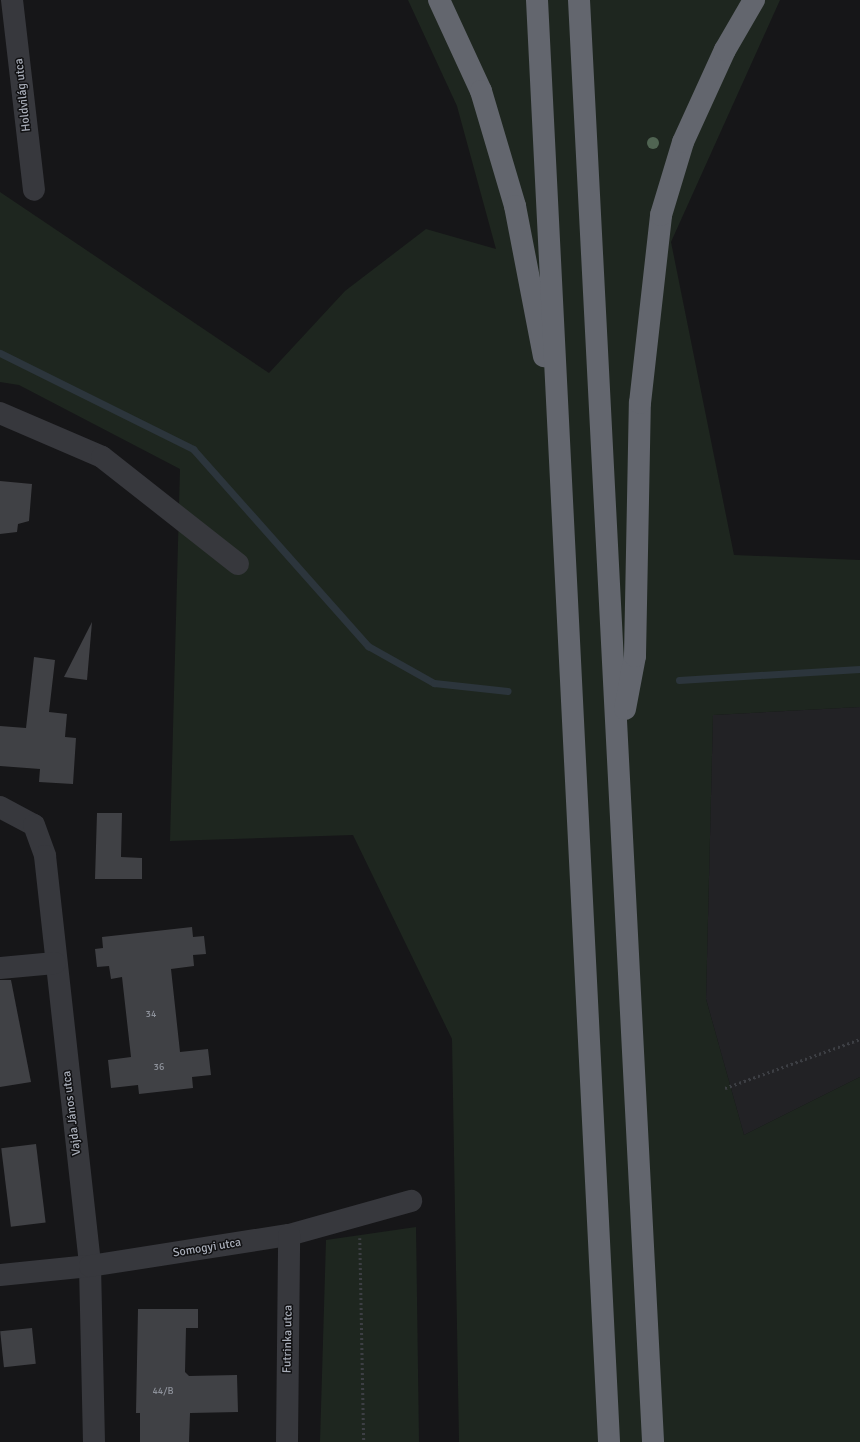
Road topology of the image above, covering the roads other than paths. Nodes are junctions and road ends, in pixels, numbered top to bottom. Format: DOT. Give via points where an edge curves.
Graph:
graph roads {
  1 [pos="12,0"];
  2 [pos="439,0"];
  3 [pos="537,0"];
  4 [pos="578,0"];
  5 [pos="754,0"];
  6 [pos="34,190"];
  7 [pos="0,413"];
  8 [pos="559,432"];
  9 [pos="238,564"];
  10 [pos="619,748"];
  11 [pos="0,807"];
  12 [pos="55,963"];
  13 [pos="0,968"];
  14 [pos="411,1202"];
  15 [pos="289,1235"];
  16 [pos="90,1266"];
  17 [pos="0,1275"];
  18 [pos="94,1442"];
  19 [pos="287,1442"];
  20 [pos="609,1442"];
  21 [pos="653,1442"];
  1 -- 6 [label="street, Holdvilág utca"];
  2 -- 8 [label="highway" via="481,91 515,206"];
  3 -- 8 [label="highway"];
  4 -- 10 [label="highway"];
  5 -- 10 [label="highway" via="725,50 683,142 661,215 640,404 635,656"];
  7 -- 9 [label="street" via="102,457"];
  8 -- 20 [label="highway"];
  10 -- 21 [label="highway"];
  11 -- 12 [label="street, Vajda János utca" via="34,825 46,856"];
  12 -- 13 [label="street"];
  12 -- 16 [label="street, Vajda János utca"];
  14 -- 15 [label="street, Somogyi utca"];
  15 -- 16 [label="street, Somogyi utca"];
  15 -- 19 [label="street, Futrinka utca"];
  16 -- 17 [label="street, Somogyi utca"];
  16 -- 18 [label="street, Vajda János utca"];
}
